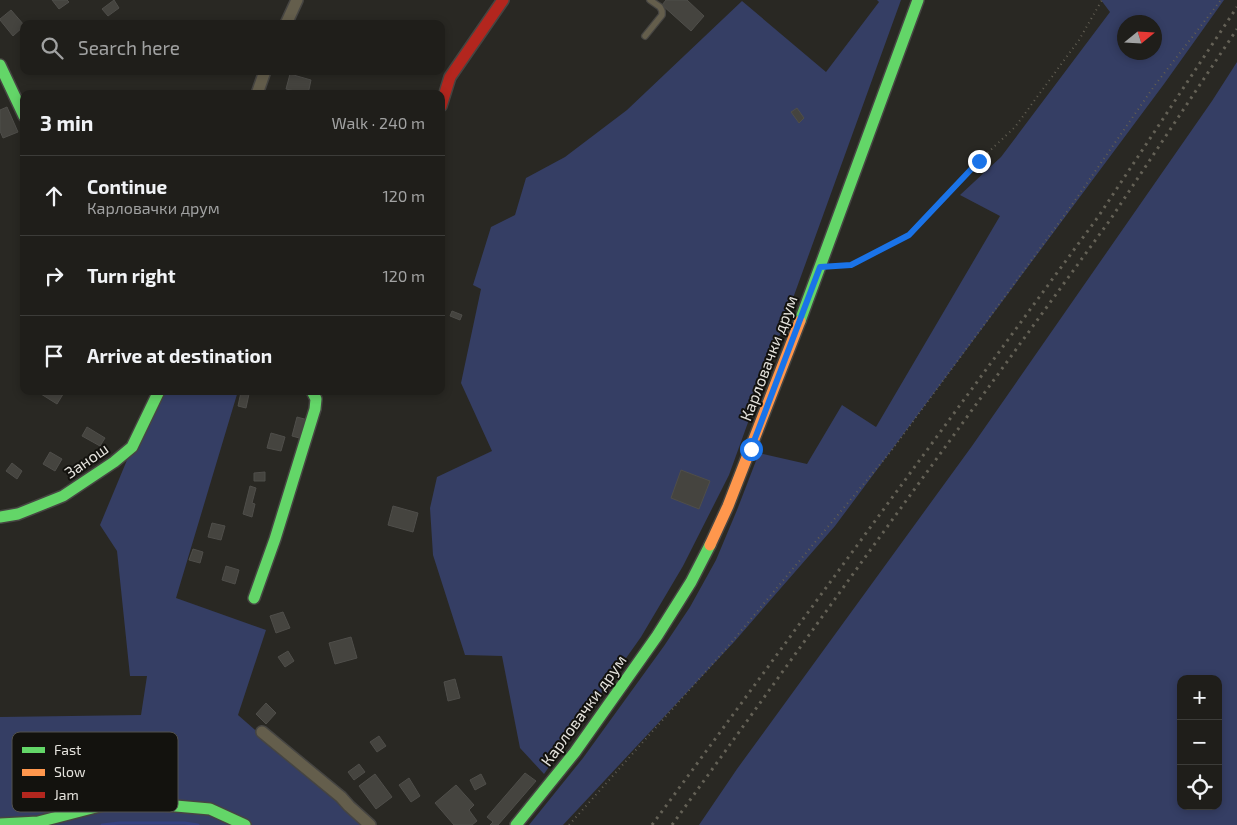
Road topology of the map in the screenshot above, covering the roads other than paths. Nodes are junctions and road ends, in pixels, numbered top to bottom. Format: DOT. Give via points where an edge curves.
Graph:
graph roads {
  1 [pos="296,0"];
  2 [pos="503,0"];
  3 [pos="650,0"];
  4 [pos="918,0"];
  5 [pos="288,20"];
  6 [pos="645,36"];
  7 [pos="0,65"];
  8 [pos="264,75"];
  9 [pos="258,90"];
  10 [pos="445,93"];
  11 [pos="20,108"];
  12 [pos="157,395"];
  13 [pos="316,395"];
  14 [pos="0,517"];
  15 [pos="254,598"];
  16 [pos="262,732"];
  17 [pos="178,806"];
  18 [pos="77,812"];
  19 [pos="0,824"];
  20 [pos="245,825"];
  21 [pos="370,825"];
  22 [pos="516,825"];
  1 -- 5 [label="street"];
  2 -- 10 [label="main road" via="450,77"];
  3 -- 6 [label="lane" via="660,7 662,15"];
  4 -- 22 [label="main road, Карловачки друм" via="820,267 728,506 706,553 657,636 574,752"];
  7 -- 11 [label="main road"];
  8 -- 9 [label="street"];
  12 -- 14 [label="main road, Занош" via="132,447 114,462 63,496 18,514"];
  13 -- 15 [label="main road" via="315,409"];
  16 -- 21 [label="street"];
  17 -- 20 [label="main road" via="210,809"];
  18 -- 19 [label="main road" via="38,822"];
}
